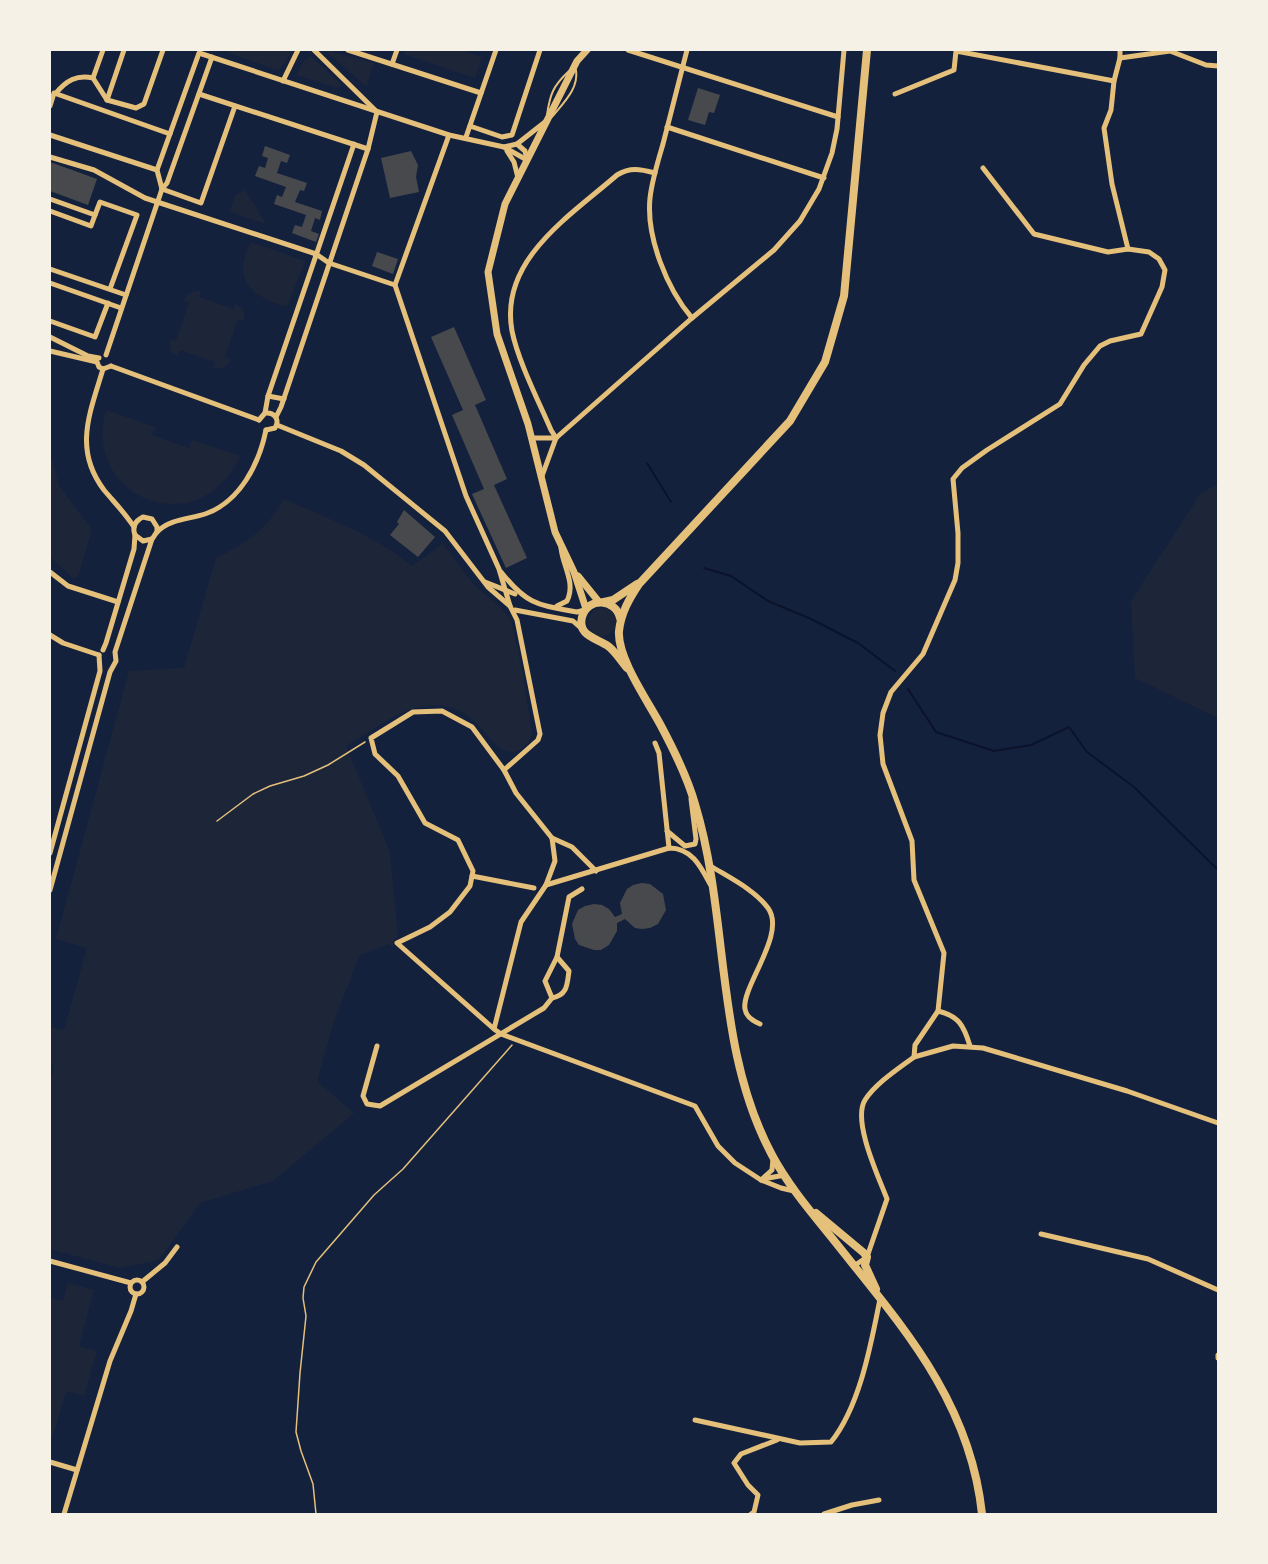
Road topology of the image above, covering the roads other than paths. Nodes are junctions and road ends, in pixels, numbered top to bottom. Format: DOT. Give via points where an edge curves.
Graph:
graph roads {
  1 [pos="104,50"];
  2 [pos="124,50"];
  3 [pos="163,50"];
  4 [pos="210,50"];
  5 [pos="298,50"];
  6 [pos="314,50"];
  7 [pos="348,50"];
  8 [pos="397,50"];
  9 [pos="493,50"];
  10 [pos="540,50"];
  11 [pos="587,50"];
  12 [pos="628,50"];
  13 [pos="687,50"];
  14 [pos="844,50"];
  15 [pos="867,50"];
  16 [pos="1120,50"];
  17 [pos="581,52"];
  18 [pos="212,57"];
  19 [pos="1120,58"];
  20 [pos="392,64"];
  21 [pos="1218,66"];
  22 [pos="682,68"];
  23 [pos="93,78"];
  24 [pos="283,81"];
  25 [pos="1114,81"];
  26 [pos="56,93"];
  27 [pos="199,93"];
  28 [pos="481,93"];
  29 [pos="895,94"];
  30 [pos="107,100"];
  31 [pos="50,106"];
  32 [pos="235,106"];
  33 [pos="377,112"];
  34 [pos="838,117"];
  35 [pos="544,124"];
  36 [pos="470,126"];
  37 [pos="667,127"];
  38 [pos="170,134"];
  39 [pos="50,135"];
  40 [pos="449,135"];
  41 [pos="466,137"];
  42 [pos="354,144"];
  43 [pos="516,144"];
  44 [pos="504,147"];
  45 [pos="368,148"];
  46 [pos="50,157"];
  47 [pos="527,160"];
  48 [pos="983,168"];
  49 [pos="157,170"];
  50 [pos="655,173"];
  51 [pos="518,178"];
  52 [pos="824,178"];
  53 [pos="162,189"];
  54 [pos="50,199"];
  55 [pos="50,211"];
  56 [pos="95,215"];
  57 [pos="1128,249"];
  58 [pos="316,254"];
  59 [pos="329,263"];
  60 [pos="50,269"];
  61 [pos="50,283"];
  62 [pos="395,285"];
  63 [pos="110,290"];
  64 [pos="126,295"];
  65 [pos="108,303"];
  66 [pos="121,308"];
  67 [pos="692,318"];
  68 [pos="50,321"];
  69 [pos="50,338"];
  70 [pos="50,351"];
  71 [pos="106,355"];
  72 [pos="98,360"];
  73 [pos="111,366"];
  74 [pos="103,369"];
  75 [pos="267,396"];
  76 [pos="284,399"];
  77 [pos="266,413"];
  78 [pos="276,417"];
  79 [pos="259,420"];
  80 [pos="277,425"];
  81 [pos="266,430"];
  82 [pos="532,438"];
  83 [pos="556,438"];
  84 [pos="541,478"];
  85 [pos="134,526"];
  86 [pos="157,532"];
  87 [pos="135,535"];
  88 [pos="152,539"];
  89 [pos="561,548"];
  90 [pos="499,569"];
  91 [pos="50,572"];
  92 [pos="574,572"];
  93 [pos="484,581"];
  94 [pos="491,584"];
  95 [pos="639,584"];
  96 [pos="506,590"];
  97 [pos="519,595"];
  98 [pos="118,602"];
  99 [pos="602,602"];
  100 [pos="515,607"];
  101 [pos="554,607"];
  102 [pos="586,610"];
  103 [pos="517,620"];
  104 [pos="621,620"];
  105 [pos="619,629"];
  106 [pos="584,630"];
  107 [pos="50,635"];
  108 [pos="597,641"];
  109 [pos="115,652"];
  110 [pos="100,656"];
  111 [pos="112,665"];
  112 [pos="630,671"];
  113 [pos="655,743"];
  114 [pos="504,770"];
  115 [pos="688,783"];
  116 [pos="667,831"];
  117 [pos="552,838"];
  118 [pos="695,844"];
  119 [pos="669,848"];
  120 [pos="50,853"];
  121 [pos="695,859"];
  122 [pos="709,865"];
  123 [pos="596,871"];
  124 [pos="472,876"];
  125 [pos="546,885"];
  126 [pos="712,887"];
  127 [pos="534,888"];
  128 [pos="582,889"];
  129 [pos="50,890"];
  130 [pos="557,957"];
  131 [pos="552,998"];
  132 [pos="938,1011"];
  133 [pos="760,1024"];
  134 [pos="494,1029"];
  135 [pos="501,1034"];
  136 [pos="377,1046"];
  137 [pos="970,1046"];
  138 [pos="914,1057"];
  139 [pos="1218,1123"];
  140 [pos="773,1157"];
  141 [pos="784,1175"];
  142 [pos="761,1180"];
  143 [pos="775,1186"];
  144 [pos="796,1191"];
  145 [pos="806,1205"];
  146 [pos="1041,1234"];
  147 [pos="177,1247"];
  148 [pos="866,1252"];
  149 [pos="50,1261"];
  150 [pos="853,1265"];
  151 [pos="142,1281"];
  152 [pos="131,1283"];
  153 [pos="1218,1290"];
  154 [pos="135,1294"];
  155 [pos="879,1299"];
  156 [pos="695,1420"];
  157 [pos="778,1439"];
  158 [pos="50,1462"];
  159 [pos="77,1470"];
  160 [pos="879,1500"];
  161 [pos="64,1515"];
  162 [pos="751,1515"];
  163 [pos="824,1515"];
  164 [pos="982,1515"];
  1 -- 23 [label="street"];
  2 -- 30 [label="street"];
  3 -- 30 [label="street" via="144,104 136,108"];
  4 -- 18 [label="street"];
  5 -- 24 [label="street"];
  6 -- 33 [label="street"];
  7 -- 20 [label="street"];
  8 -- 20 [label="street"];
  9 -- 28 [label="street"];
  10 -- 36 [label="street" via="512,135 502,137"];
  11 -- 17 [label="street"];
  12 -- 22 [label="street"];
  13 -- 22 [label="street"];
  14 -- 34 [label="street"];
  15 -- 95 [label="main road" via="844,296 825,362 790,421"];
  16 -- 19 [label="street"];
  17 -- 35 [label="street"];
  18 -- 24 [label="street"];
  18 -- 27 [label="street"];
  18 -- 38 [label="street" via="199,52"];
  19 -- 21 [label="street" via="1170,51"];
  19 -- 25 [label="street"];
  20 -- 28 [label="street"];
  22 -- 34 [label="street"];
  22 -- 37 [label="street"];
  23 -- 26 [label="street" via="74,78"];
  23 -- 30 [label="street"];
  24 -- 33 [label="street"];
  25 -- 29 [label="street" via="956,51 954,70"];
  25 -- 57 [label="street" via="1111,110 1104,128 1112,184"];
  26 -- 31 [label="street"];
  26 -- 38 [label="street"];
  27 -- 32 [label="street"];
  27 -- 53 [label="street"];
  28 -- 36 [label="street"];
  32 -- 42 [label="street"];
  32 -- 53 [label="street" via="201,203"];
  33 -- 40 [label="street"];
  33 -- 45 [label="street"];
  34 -- 52 [label="street"];
  35 -- 43 [label="street"];
  35 -- 47 [label="street"];
  36 -- 41 [label="street"];
  37 -- 50 [label="street"];
  37 -- 52 [label="street"];
  38 -- 49 [label="street"];
  39 -- 49 [label="street"];
  40 -- 41 [label="street"];
  40 -- 62 [label="street"];
  41 -- 44 [label="street"];
  42 -- 45 [label="street"];
  42 -- 58 [label="street"];
  43 -- 44 [label="street"];
  43 -- 47 [label="street" via="525,151"];
  44 -- 47 [label="street"];
  44 -- 51 [label="street"];
  45 -- 59 [label="street"];
  46 -- 58 [label="street" via="94,170 145,198"];
  47 -- 51 [label="street"];
  48 -- 57 [label="street" via="1034,234 1108,252"];
  49 -- 53 [label="street"];
  50 -- 67 [label="street" via="650,206 657,249 679,302"];
  50 -- 83 [label="street" via="639,169 616,175 535,250 514,287 514,339"];
  51 -- 82 [label="street" via="505,204 488,272 497,334"];
  52 -- 67 [label="street" via="812,205 790,234"];
  53 -- 64 [label="street"];
  54 -- 56 [label="street"];
  55 -- 56 [label="street" via="91,225"];
  56 -- 63 [label="street" via="100,202 137,215"];
  57 -- 132 [label="street" via="1149,252 1165,270 1162,287 1141,334 1100,346 1060,404 987,450 953,479 958,543 955,580 923,654 891,692 883,713 883,764 912,841 914,880 944,953"];
  58 -- 59 [label="street"];
  58 -- 75 [label="street"];
  59 -- 62 [label="street"];
  59 -- 76 [label="street"];
  60 -- 63 [label="street"];
  61 -- 65 [label="street"];
  62 -- 90 [label="street" via="466,496"];
  63 -- 64 [label="street"];
  64 -- 66 [label="street"];
  65 -- 66 [label="street"];
  65 -- 68 [label="street" via="95,338"];
  66 -- 71 [label="street"];
  67 -- 83 [label="street"];
  69 -- 72 [label="street"];
  70 -- 72 [label="street"];
  71 -- 72 [label="street"];
  71 -- 73 [label="street"];
  72 -- 74 [label="street"];
  73 -- 74 [label="street"];
  73 -- 79 [label="street"];
  74 -- 85 [label="street" via="86,425 87,452 99,482"];
  75 -- 76 [label="street"];
  75 -- 77 [label="street"];
  76 -- 78 [label="street"];
  77 -- 78 [label="street"];
  77 -- 79 [label="street"];
  78 -- 80 [label="street"];
  79 -- 81 [label="street"];
  80 -- 81 [label="street"];
  80 -- 93 [label="street" via="341,451 364,465 445,531"];
  81 -- 86 [label="street" via="246,481 234,496 220,507 177,520"];
  82 -- 83 [label="street"];
  82 -- 84 [label="street"];
  83 -- 84 [label="street"];
  84 -- 89 [label="street"];
  85 -- 86 [label="street" via="139,519 148,518 155,523"];
  85 -- 87 [label="street"];
  86 -- 88 [label="street"];
  87 -- 88 [label="street" via="143,541"];
  87 -- 98 [label="street"];
  88 -- 109 [label="street"];
  89 -- 92 [label="street"];
  89 -- 101 [label="street" via="571,592 564,605"];
  90 -- 94 [label="street" via="497,582"];
  90 -- 96 [label="street"];
  90 -- 97 [label="street"];
  91 -- 98 [label="street" via="68,586"];
  92 -- 99 [label="street"];
  92 -- 102 [label="street"];
  93 -- 94 [label="street"];
  93 -- 100 [label="street"];
  94 -- 96 [label="street"];
  95 -- 99 [label="main road" via="613,600"];
  95 -- 104 [label="main road"];
  96 -- 97 [label="street"];
  96 -- 100 [label="street"];
  97 -- 100 [label="street"];
  97 -- 100 [label="street" via="525,600"];
  97 -- 101 [label="street"];
  98 -- 110 [label="street"];
  99 -- 102 [label="main road"];
  99 -- 104 [label="main road" via="615,608"];
  100 -- 103 [label="street"];
  100 -- 103 [label="street"];
  100 -- 106 [label="street" via="573,621"];
  101 -- 102 [label="street"];
  102 -- 106 [label="main road"];
  103 -- 114 [label="street" via="540,734"];
  104 -- 105 [label="main road"];
  105 -- 108 [label="main road" via="610,639"];
  105 -- 112 [label="main road"];
  106 -- 108 [label="main road"];
  107 -- 110 [label="street" via="63,644"];
  108 -- 112 [label="main road" via="609,646"];
  109 -- 110 [label="street" via="111,649"];
  109 -- 111 [label="street"];
  110 -- 111 [label="street" via="107,666"];
  110 -- 120 [label="street" via="100,670"];
  111 -- 129 [label="street"];
  112 -- 115 [label="main road"];
  113 -- 116 [label="street"];
  114 -- 117 [label="street" via="516,793"];
  114 -- 124 [label="street" via="472,727 442,711 413,712 370,738 375,754 398,776 425,823 458,840"];
  115 -- 118 [label="street"];
  115 -- 122 [label="main road"];
  116 -- 118 [label="street" via="682,845"];
  116 -- 119 [label="street"];
  117 -- 123 [label="street" via="572,847"];
  117 -- 125 [label="street" via="555,861"];
  118 -- 121 [label="street"];
  119 -- 121 [label="street" via="680,849"];
  119 -- 123 [label="street"];
  121 -- 126 [label="street"];
  122 -- 126 [label="main road"];
  122 -- 133 [label="street" via="750,891 770,910 773,923 764,960 745,1001 745,1011"];
  123 -- 125 [label="street"];
  124 -- 127 [label="street"];
  124 -- 134 [label="street" via="470,886 450,912 397,943"];
  125 -- 134 [label="street" via="521,922"];
  126 -- 140 [label="main road" via="739,1068 752,1112"];
  128 -- 130 [label="street" via="569,897"];
  130 -- 131 [label="street" via="545,981"];
  130 -- 131 [label="street" via="569,971 566,991"];
  131 -- 135 [label="street" via="544,1008"];
  132 -- 137 [label="street" via="960,1020"];
  132 -- 138 [label="street" via="915,1045"];
  134 -- 135 [label="street"];
  135 -- 136 [label="street" via="380,1106 367,1104 363,1096"];
  135 -- 142 [label="street" via="695,1106 718,1146"];
  137 -- 138 [label="street" via="953,1046"];
  137 -- 139 [label="street" via="1127,1090"];
  138 -- 148 [label="street" via="864,1102 865,1144 888,1199"];
  140 -- 141 [label="main road"];
  140 -- 142 [label="street" via="772,1170"];
  141 -- 142 [label="street"];
  141 -- 143 [label="street"];
  141 -- 144 [label="main road"];
  142 -- 143 [label="street"];
  143 -- 144 [label="street"];
  144 -- 145 [label="main road"];
  145 -- 148 [label="main road"];
  145 -- 150 [label="main road"];
  146 -- 153 [label="street" via="1148,1259"];
  147 -- 151 [label="street" via="165,1263"];
  148 -- 150 [label="street"];
  148 -- 150 [label="street" via="853,1257"];
  148 -- 155 [label="main road" via="865,1265"];
  149 -- 152 [label="street"];
  150 -- 155 [label="main road"];
  151 -- 152 [label="street"];
  151 -- 154 [label="street" via="144,1290"];
  152 -- 154 [label="street" via="130,1290"];
  154 -- 159 [label="street" via="110,1360"];
  155 -- 157 [label="street" via="870,1350 839,1432 831,1442"];
  155 -- 164 [label="main road" via="918,1349 949,1400 974,1465"];
  156 -- 157 [label="street"];
  157 -- 162 [label="street" via="741,1454 734,1462 758,1495"];
  158 -- 159 [label="street"];
  159 -- 161 [label="street"];
  160 -- 163 [label="street"];
}
